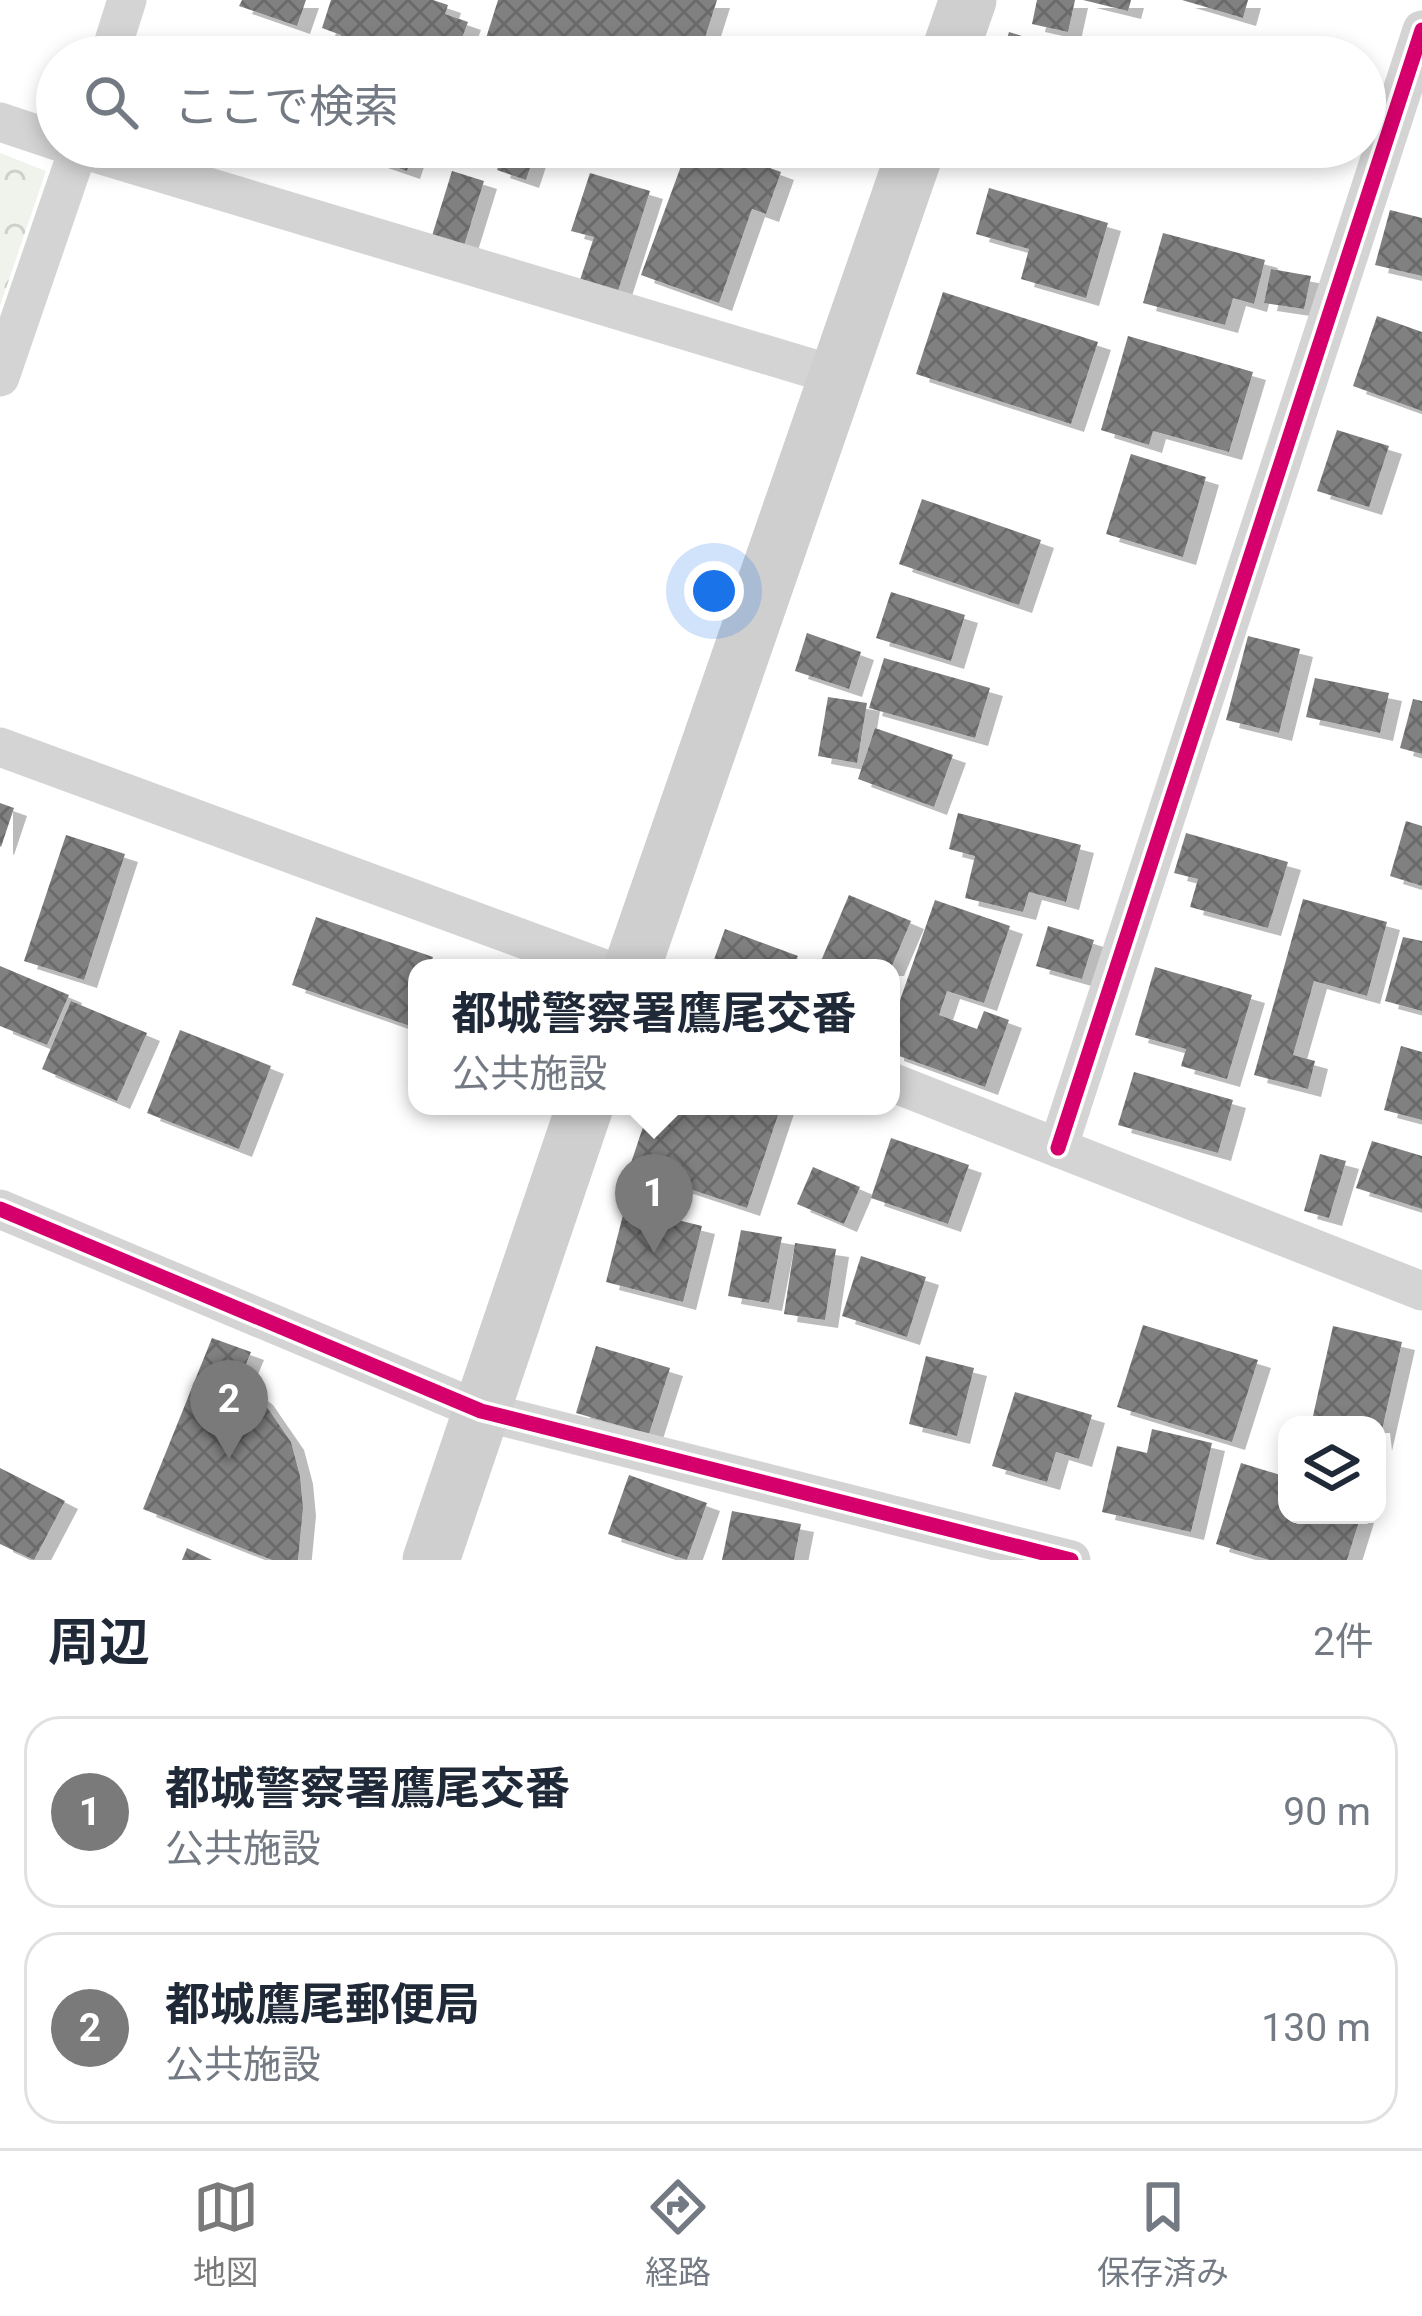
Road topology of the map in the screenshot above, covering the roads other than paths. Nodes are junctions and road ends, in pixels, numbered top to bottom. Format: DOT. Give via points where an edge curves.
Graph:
graph roads {
  1 [pos="128,0"];
  2 [pos="968,0"];
  3 [pos="1422,30"];
  4 [pos="116,36"];
  5 [pos="955,36"];
  6 [pos="0,122"];
  7 [pos="36,134"];
  8 [pos="1386,141"];
  9 [pos="71,168"];
  10 [pos="148,168"];
  11 [pos="909,168"];
  12 [pos="1377,168"];
  13 [pos="837,376"];
  14 [pos="0,377"];
  15 [pos="0,747"];
  16 [pos="577,959"];
  17 [pos="635,959"];
  18 [pos="900,1086"];
  19 [pos="582,1115"];
  20 [pos="1058,1148"];
  21 [pos="0,1209"];
  22 [pos="1422,1291"];
  23 [pos="481,1411"];
  24 [pos="431,1560"];
  25 [pos="1072,1560"];
  1 -- 4 [label="street"];
  2 -- 5 [label="street"];
  3 -- 8 [label="street"];
  6 -- 7 [label="street"];
  9 -- 14 [label="street"];
  10 -- 13 [label="street"];
  11 -- 13 [label="street"];
  12 -- 20 [label="street"];
  13 -- 17 [label="street"];
  15 -- 16 [label="street"];
  18 -- 20 [label="street"];
  19 -- 23 [label="street"];
  20 -- 22 [label="street"];
  21 -- 23 [label="street"];
  23 -- 24 [label="street"];
  23 -- 25 [label="street"];
}
